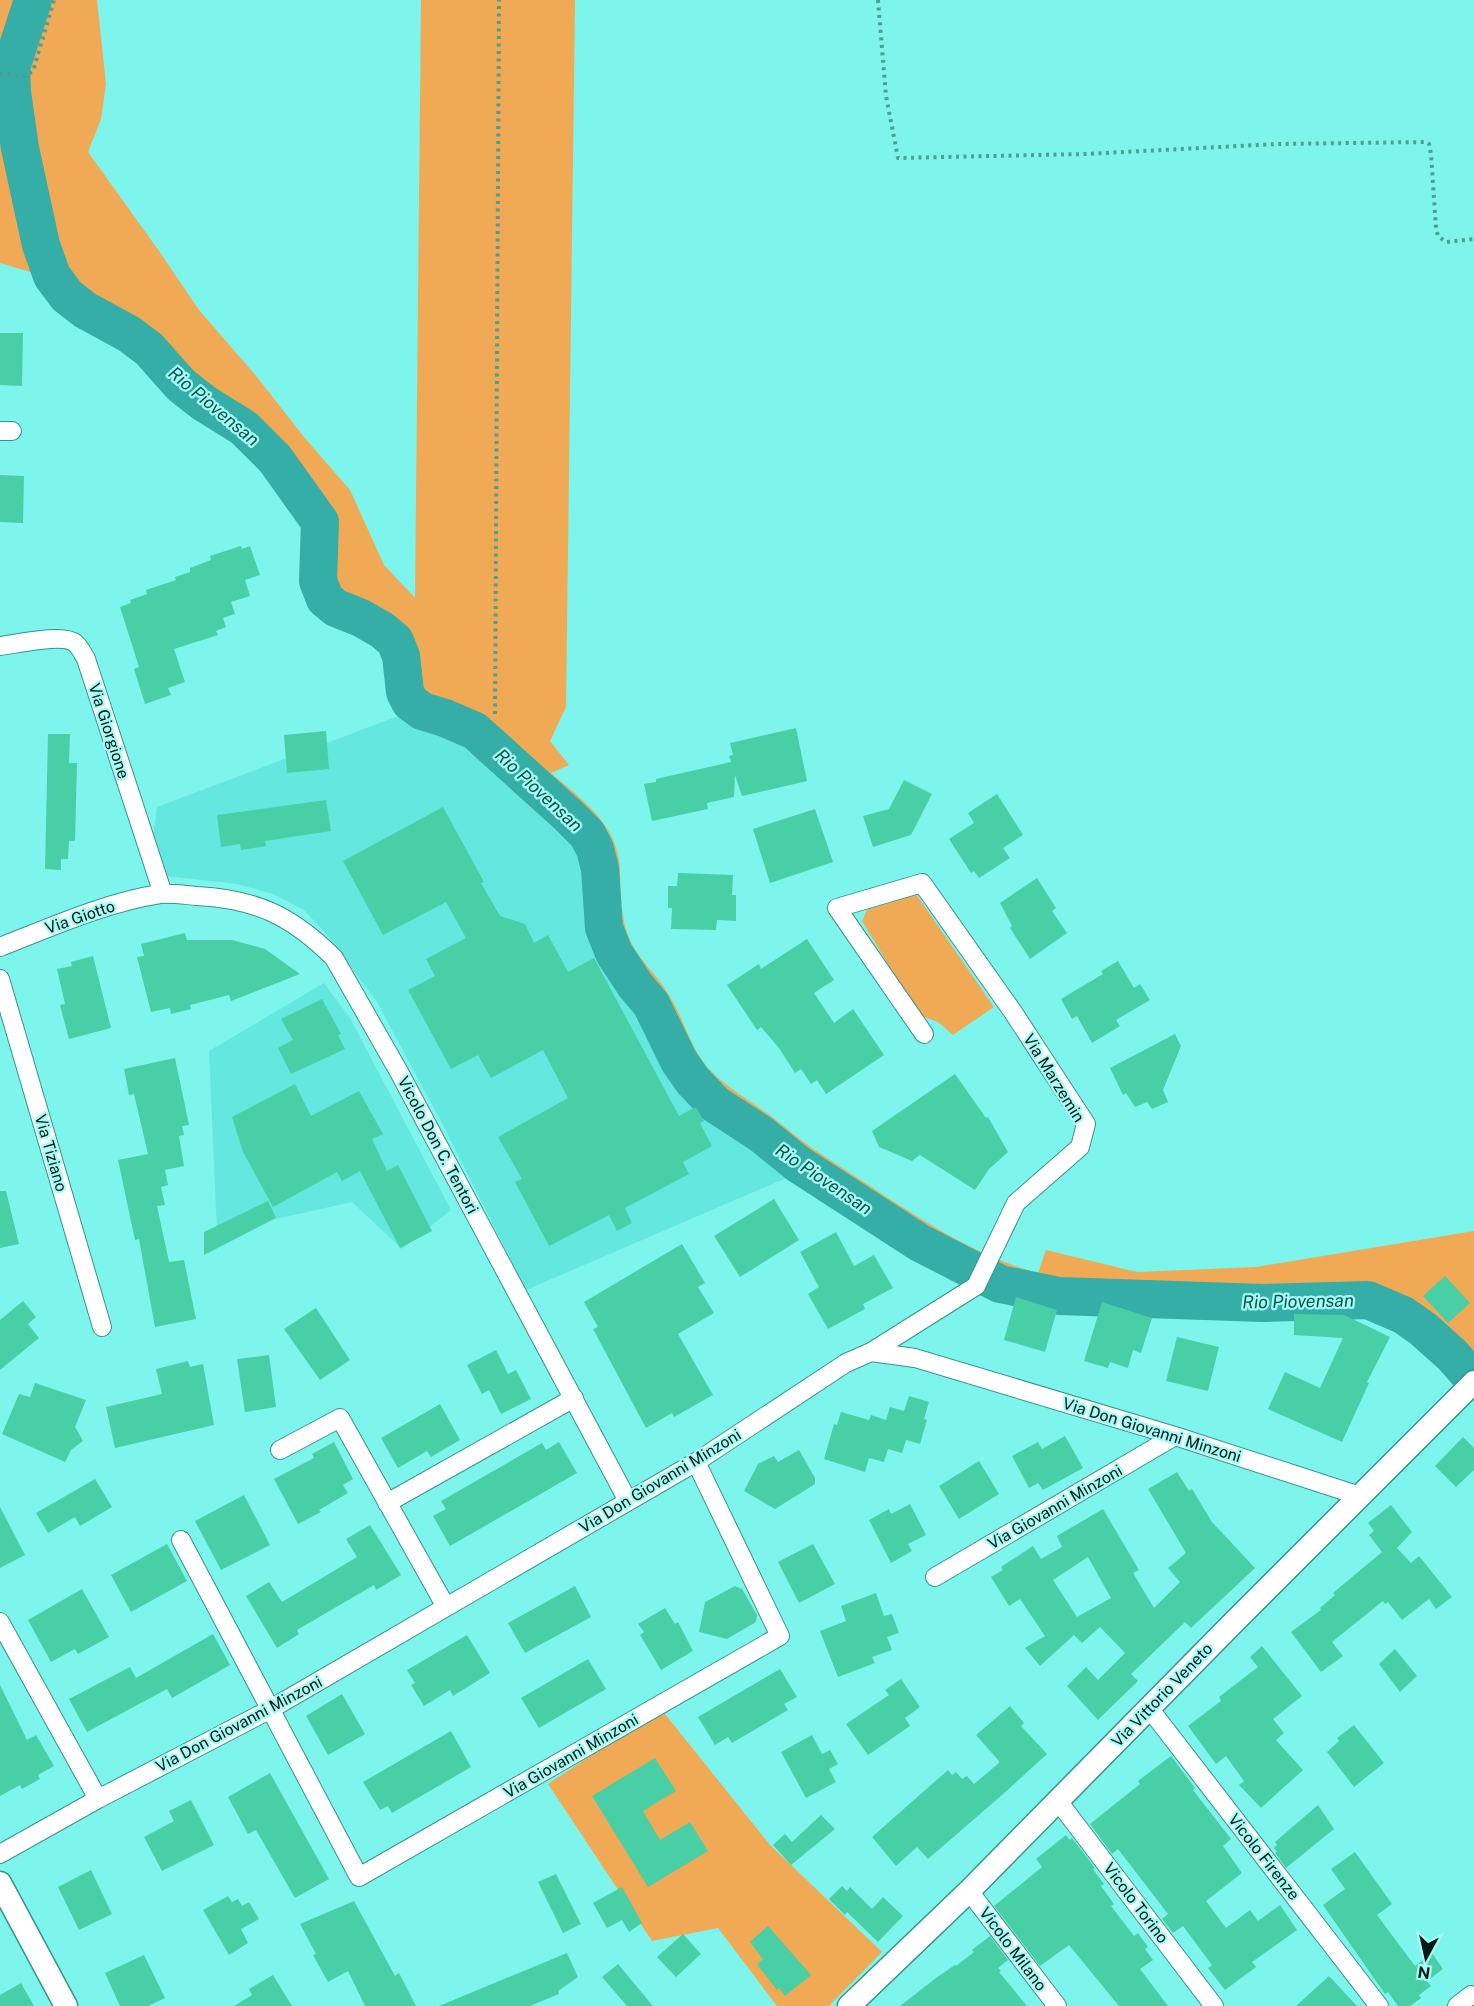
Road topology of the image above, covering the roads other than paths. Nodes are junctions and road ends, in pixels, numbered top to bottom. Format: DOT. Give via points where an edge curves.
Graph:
graph roads {
  1 [pos="0,646"];
  2 [pos="163,894"];
  3 [pos="0,947"];
  4 [pos="0,979"];
  5 [pos="924,1035"];
  6 [pos="102,1327"];
  7 [pos="871,1352"];
  8 [pos="1467,1389"];
  9 [pos="574,1398"];
  10 [pos="1175,1436"];
  11 [pos="280,1450"];
  12 [pos="696,1462"];
  13 [pos="1360,1496"];
  14 [pos="628,1501"];
  15 [pos="387,1503"];
  16 [pos="181,1540"];
  17 [pos="935,1577"];
  18 [pos="446,1607"];
  19 [pos="0,1622"];
  20 [pos="1149,1708"];
  21 [pos="269,1710"];
  22 [pos="98,1799"];
  23 [pos="1058,1801"];
  24 [pos="0,1854"];
  25 [pos="0,1883"];
  26 [pos="969,1891"];
  27 [pos="1474,1996"];
  28 [pos="66,2006"];
  29 [pos="849,2006"];
  30 [pos="1057,2006"];
  31 [pos="1214,2006"];
  32 [pos="1379,2006"];
  33 [pos="1457,2006"];
  1 -- 2 [label="street, Via Giorgione" via="61,639 74,641 80,649"];
  2 -- 3 [label="street, Via Giotto" via="124,902"];
  2 -- 9 [label="street, Vicolo Don C. Tentori" via="247,902 297,925 334,958"];
  4 -- 6 [label="street, Via Tiziano"];
  5 -- 7 [label="street, Via Marzemin" via="837,908 922,883 1086,1124 1080,1147 1016,1203 976,1286"];
  7 -- 10 [label="street, Via Don Giovanni Minzoni" via="915,1358"];
  7 -- 12 [label="street, Via Don Giovanni Minzoni" via="846,1363"];
  8 -- 13 [label="street, Via Vittorio Veneto"];
  9 -- 14 [label="street, Vicolo Don C. Tentori"];
  9 -- 15 [label="street"];
  10 -- 13 [label="street, Via Don Giovanni Minzoni"];
  10 -- 17 [label="street, Via Giovanni Minzoni"];
  11 -- 15 [label="street" via="340,1418"];
  12 -- 14 [label="street, Via Don Giovanni Minzoni"];
  12 -- 21 [label="street, Via Giovanni Minzoni" via="780,1636 359,1877"];
  13 -- 20 [label="street, Via Vittorio Veneto"];
  14 -- 18 [label="street, Via Don Giovanni Minzoni"];
  15 -- 18 [label="street"];
  16 -- 21 [label="street"];
  18 -- 21 [label="street, Via Don Giovanni Minzoni"];
  19 -- 22 [label="street"];
  20 -- 23 [label="street, Via Vittorio Veneto"];
  20 -- 32 [label="street, Vicolo Firenze"];
  21 -- 22 [label="street, Via Don Giovanni Minzoni"];
  22 -- 24 [label="street, Via Don Giovanni Minzoni"];
  23 -- 26 [label="street, Via Vittorio Veneto"];
  23 -- 31 [label="street, Vicolo Torino"];
  25 -- 28 [label="street"];
  26 -- 29 [label="street, Via Vittorio Veneto"];
  26 -- 30 [label="street, Vicolo Milano"];
  27 -- 33 [label="street"];
}
